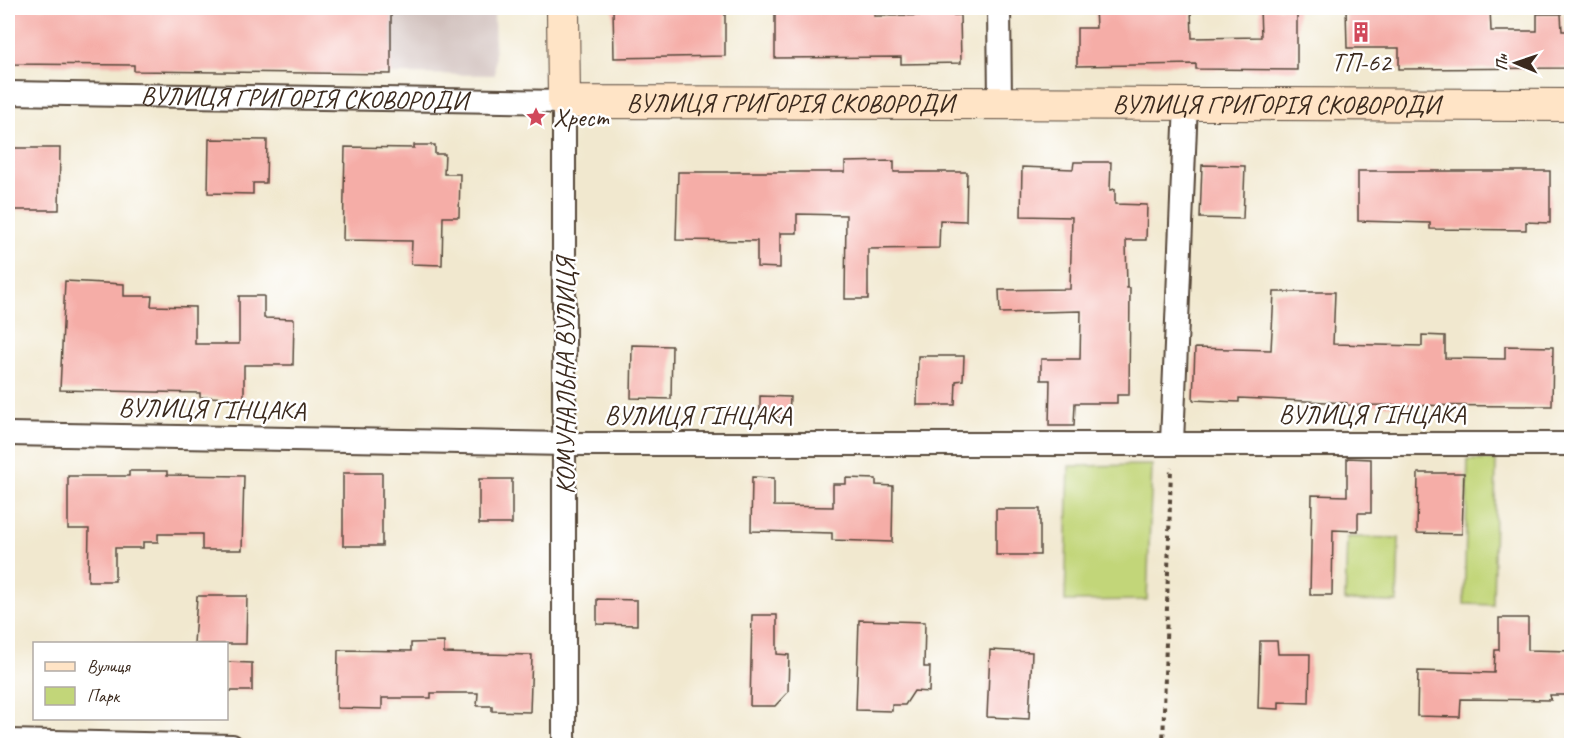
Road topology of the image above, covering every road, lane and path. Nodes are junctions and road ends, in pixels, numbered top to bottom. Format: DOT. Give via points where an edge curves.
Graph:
graph roads {
  1 [pos="563,8"];
  2 [pos="999,8"];
  3 [pos="8,93"];
  4 [pos="564,102"];
  5 [pos="1000,102"];
  6 [pos="1186,103"];
  7 [pos="1572,105"];
  8 [pos="8,434"];
  9 [pos="1172,442"];
  10 [pos="566,444"];
  11 [pos="1572,444"];
  12 [pos="8,741"];
  13 [pos="232,746"];
  14 [pos="564,746"];
  15 [pos="1163,746"];
  1 -- 4 [label="main road, КОМУНАЛЬНА ВУЛИЦЯ"];
  2 -- 5 [label="street"];
  3 -- 4 [label="street, ВУЛИЦЯ ГРИГОРІЯ СКОВОРОДИ"];
  4 -- 5 [label="main road, ВУЛИЦЯ ГРИГОРІЯ СКОВОРОДИ"];
  4 -- 10 [label="street, КОМУНАЛЬНА ВУЛИЦЯ"];
  5 -- 6 [label="main road, ВУЛИЦЯ ГРИГОРІЯ СКОВОРОДИ"];
  6 -- 7 [label="main road, ВУЛИЦЯ ГРИГОРІЯ СКОВОРОДИ"];
  6 -- 9 [label="street"];
  8 -- 10 [label="street, ВУЛИЦЯ ГІНЦАКА"];
  9 -- 10 [label="street, ВУЛИЦЯ ГІНЦАКА"];
  9 -- 11 [label="street, ВУЛИЦЯ ГІНЦАКА"];
  9 -- 15 [label="path"];
  10 -- 14 [label="street, КОМУНАЛЬНА ВУЛИЦЯ"];
  12 -- 13 [label="street"];
}
